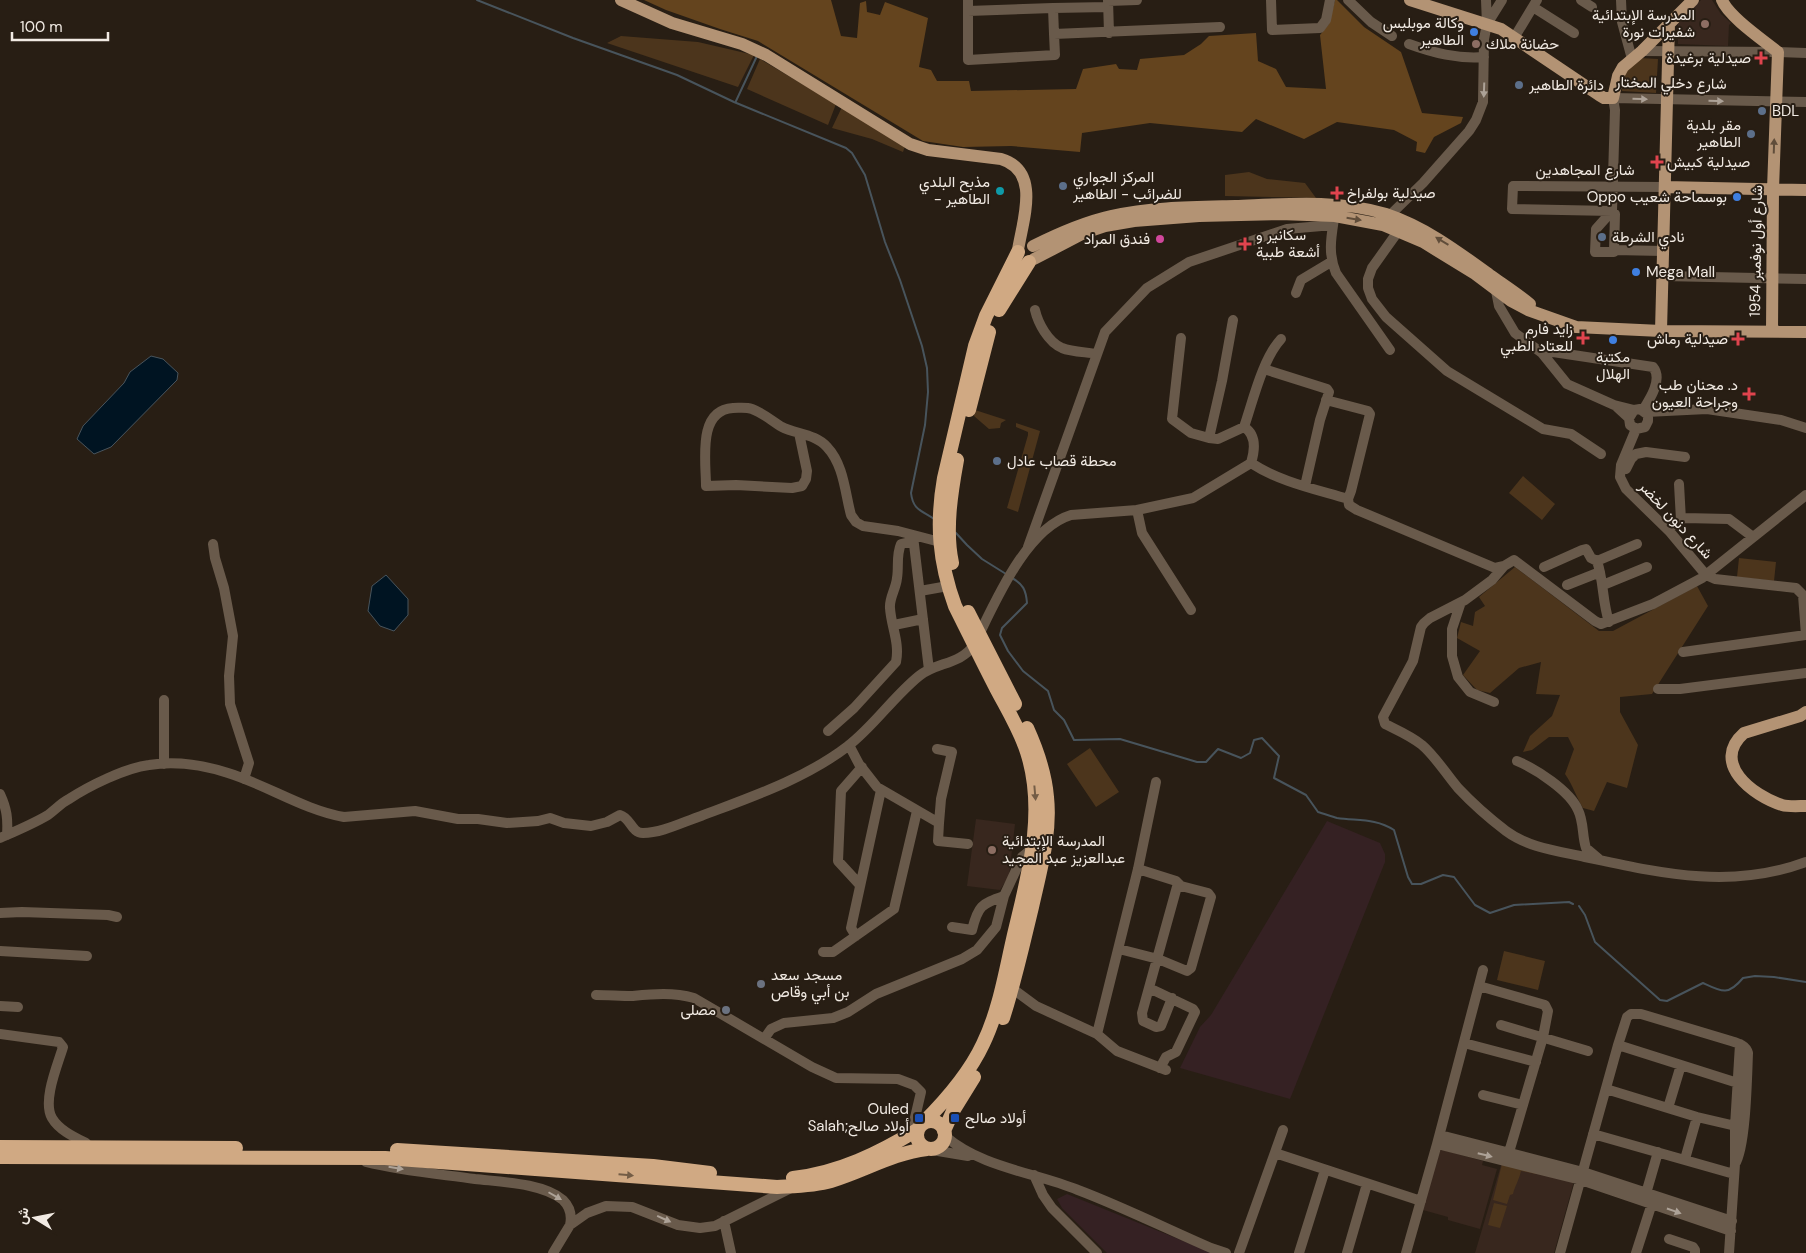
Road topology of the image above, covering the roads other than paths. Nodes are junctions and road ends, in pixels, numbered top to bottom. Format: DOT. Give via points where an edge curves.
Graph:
graph roads {
  1 [pos="621,0"];
  2 [pos="968,0"];
  3 [pos="1137,0"];
  4 [pos="1271,0"];
  5 [pos="1330,0"];
  6 [pos="1348,0"];
  7 [pos="1410,0"];
  8 [pos="1581,0"];
  9 [pos="1621,0"];
  10 [pos="1693,0"];
  11 [pos="1722,0"];
  12 [pos="1502,1"];
  13 [pos="1486,2"];
  14 [pos="1108,3"];
  15 [pos="1535,3"];
  16 [pos="1592,7"];
  17 [pos="1053,8"];
  18 [pos="968,11"];
  19 [pos="1669,23"];
  20 [pos="1487,24"];
  21 [pos="1220,28"];
  22 [pos="1108,33"];
  23 [pos="1574,33"];
  24 [pos="1054,34"];
  25 [pos="1392,36"];
  26 [pos="1514,38"];
  27 [pos="1410,44"];
  28 [pos="1669,51"];
  29 [pos="1778,52"];
  30 [pos="1806,52"];
  31 [pos="1637,55"];
  32 [pos="1484,58"];
  33 [pos="1613,98"];
  34 [pos="1667,100"];
  35 [pos="1776,102"];
  36 [pos="1806,102"];
  37 [pos="1613,186"];
  38 [pos="1665,187"];
  39 [pos="1773,190"];
  40 [pos="1806,190"];
  41 [pos="1612,211"];
  42 [pos="1389,216"];
  43 [pos="1334,220"];
  44 [pos="1398,230"];
  45 [pos="1026,241"];
  46 [pos="1614,250"];
  47 [pos="1663,251"];
  48 [pos="1032,260"];
  49 [pos="1331,262"];
  50 [pos="1663,276"];
  51 [pos="1772,278"];
  52 [pos="1806,279"];
  53 [pos="1498,286"];
  54 [pos="1296,293"];
  55 [pos="1035,310"];
  56 [pos="1233,320"];
  57 [pos="1661,330"];
  58 [pos="1772,331"];
  59 [pos="1806,332"];
  60 [pos="1181,338"];
  61 [pos="1281,339"];
  62 [pos="1390,350"];
  63 [pos="1542,353"];
  64 [pos="1097,354"];
  65 [pos="1264,369"];
  66 [pos="1326,400"];
  67 [pos="1640,415"];
  68 [pos="1244,427"];
  69 [pos="1806,428"];
  70 [pos="1636,429"];
  71 [pos="799,433"];
  72 [pos="1209,438"];
  73 [pos="1600,454"];
  74 [pos="1684,456"];
  75 [pos="1251,462"];
  76 [pos="1621,479"];
  77 [pos="1679,484"];
  78 [pos="1305,486"];
  79 [pos="1806,495"];
  80 [pos="1348,499"];
  81 [pos="1137,510"];
  82 [pos="1681,520"];
  83 [pos="1668,529"];
  84 [pos="1754,537"];
  85 [pos="914,538"];
  86 [pos="940,542"];
  87 [pos="213,544"];
  88 [pos="1637,544"];
  89 [pos="1026,550"];
  90 [pos="1596,561"];
  91 [pos="1504,566"];
  92 [pos="1544,567"];
  93 [pos="1647,567"];
  94 [pos="1600,572"];
  95 [pos="1706,575"];
  96 [pos="1603,584"];
  97 [pos="1567,585"];
  98 [pos="948,586"];
  99 [pos="1803,589"];
  100 [pos="920,591"];
  101 [pos="1461,602"];
  102 [pos="1192,610"];
  103 [pos="924,619"];
  104 [pos="1609,622"];
  105 [pos="894,625"];
  106 [pos="977,640"];
  107 [pos="1683,652"];
  108 [pos="929,670"];
  109 [pos="1806,673"];
  110 [pos="1658,689"];
  111 [pos="164,700"];
  112 [pos="1494,702"];
  113 [pos="1806,712"];
  114 [pos="828,731"];
  115 [pos="849,745"];
  116 [pos="937,749"];
  117 [pos="1517,761"];
  118 [pos="164,764"];
  119 [pos="862,767"];
  120 [pos="244,779"];
  121 [pos="1156,782"];
  122 [pos="882,790"];
  123 [pos="0,794"];
  124 [pos="1806,806"];
  125 [pos="917,811"];
  126 [pos="939,823"];
  127 [pos="3,836"];
  128 [pos="968,844"];
  129 [pos="1032,849"];
  130 [pos="1604,862"];
  131 [pos="1806,862"];
  132 [pos="1138,869"];
  133 [pos="1178,883"];
  134 [pos="860,885"];
  135 [pos="1004,896"];
  136 [pos="0,913"];
  137 [pos="117,918"];
  138 [pos="952,927"];
  139 [pos="856,936"];
  140 [pos="1119,949"];
  141 [pos="0,951"];
  142 [pos="823,952"];
  143 [pos="87,956"];
  144 [pos="1158,959"];
  145 [pos="1483,970"];
  146 [pos="1479,986"];
  147 [pos="1013,988"];
  148 [pos="1149,988"];
  149 [pos="596,995"];
  150 [pos="1172,998"];
  151 [pos="0,1006"];
  152 [pos="18,1007"];
  153 [pos="1502,1025"];
  154 [pos="0,1034"];
  155 [pos="1097,1034"];
  156 [pos="1543,1037"];
  157 [pos="764,1039"];
  158 [pos="1464,1043"];
  159 [pos="1618,1045"];
  160 [pos="1588,1051"];
  161 [pos="1536,1062"];
  162 [pos="1681,1065"];
  163 [pos="1743,1084"];
  164 [pos="1606,1089"];
  165 [pos="1483,1095"];
  166 [pos="1523,1106"];
  167 [pos="1668,1108"];
  168 [pos="1698,1117"];
  169 [pos="920,1127"];
  170 [pos="1739,1127"];
  171 [pos="1283,1130"];
  172 [pos="945,1134"];
  173 [pos="1593,1134"];
  174 [pos="1439,1139"];
  175 [pos="0,1147"];
  176 [pos="88,1148"];
  177 [pos="930,1150"];
  178 [pos="1658,1152"];
  179 [pos="1275,1153"];
  180 [pos="1508,1156"];
  181 [pos="0,1157"];
  182 [pos="349,1157"];
  183 [pos="982,1159"];
  184 [pos="1685,1159"];
  185 [pos="1734,1169"];
  186 [pos="1325,1170"];
  187 [pos="1034,1175"];
  188 [pos="1582,1176"];
  189 [pos="1367,1184"];
  190 [pos="796,1186"];
  191 [pos="1650,1198"];
  192 [pos="1421,1201"];
  193 [pos="724,1221"];
  194 [pos="570,1225"];
  195 [pos="1731,1226"];
  196 [pos="1669,1239"];
  197 [pos="553,1253"];
  198 [pos="731,1253"];
  199 [pos="1097,1253"];
  200 [pos="1226,1253"];
  201 [pos="1239,1253"];
  202 [pos="1299,1253"];
  203 [pos="1347,1253"];
  204 [pos="1406,1253"];
  205 [pos="1560,1253"];
  206 [pos="1636,1253"];
  207 [pos="1694,1253"];
  208 [pos="1729,1253"];
  1 -- 45 [label="main road" via="672,23 742,44 766,55 910,144 928,150 1009,162 1019,169 1025,182"];
  2 -- 18 [label="street"];
  3 -- 14 [label="street"];
  4 -- 5 [label="street" via="1272,30 1320,28 1326,20"];
  6 -- 25 [label="street"];
  7 -- 20 [label="main road, شارع دخلي المختار"];
  8 -- 16 [label="street"];
  9 -- 31 [label="street" via="1622,22"];
  10 -- 19 [label="main road"];
  11 -- 29 [label="main road" via="1733,15"];
  12 -- 13 [label="street"];
  12 -- 20 [label="street"];
  13 -- 20 [label="street"];
  14 -- 17 [label="street"];
  14 -- 22 [label="street"];
  15 -- 23 [label="street"];
  15 -- 26 [label="street"];
  17 -- 18 [label="street"];
  17 -- 24 [label="street"];
  18 -- 24 [label="street" via="968,60 1055,55"];
  19 -- 28 [label="main road"];
  19 -- 31 [label="main road"];
  20 -- 26 [label="main road, شارع دخلي المختار"];
  20 -- 32 [label="street"];
  21 -- 22 [label="street"];
  22 -- 24 [label="street"];
  26 -- 33 [label="main road, شارع دخلي المختار" via="1599,95"];
  27 -- 32 [label="street" via="1447,56"];
  28 -- 29 [label="street"];
  28 -- 31 [label="street"];
  28 -- 34 [label="main road"];
  29 -- 30 [label="street"];
  29 -- 35 [label="main road, شارع أول نوفمبر 1954"];
  31 -- 33 [label="main road" via="1620,71"];
  32 -- 42 [label="street, one-way" via="1483,102 1470,131"];
  33 -- 34 [label="street, شارع دخلي المختار, one-way"];
  33 -- 37 [label="street"];
  34 -- 35 [label="street, شارع دخلي المختار, one-way"];
  34 -- 38 [label="main road"];
  35 -- 36 [label="street, شارع دخلي المختار"];
  39 -- 35 [label="main road, شارع أول نوفمبر 1954, one-way"];
  37 -- 38 [label="street, شارع المجاهدين"];
  37 -- 41 [label="street"];
  37 -- 41 [label="street, شارع المجاهدين" via="1513,186 1512,209"];
  38 -- 39 [label="main road, شارع المجاهدين"];
  38 -- 47 [label="main road"];
  39 -- 40 [label="main road, شارع المجاهدين"];
  39 -- 51 [label="main road, شارع أول نوفمبر 1954"];
  41 -- 46 [label="street"];
  41 -- 46 [label="street" via="1596,229 1595,252"];
  42 -- 45 [label="main road" via="1336,205 1164,208 1109,217"];
  53 -- 42 [label="main road, one-way" via="1442,241"];
  43 -- 44 [label="main road, one-way" via="1367,221"];
  43 -- 48 [label="main road" via="1298,213 1134,221 1084,233"];
  43 -- 49 [label="street"];
  43 -- 64 [label="street" via="1287,229 1189,262 1147,288 1105,332"];
  44 -- 53 [label="main road"];
  44 -- 73 [label="street" via="1368,279 1372,299 1386,317 1447,372 1543,429 1571,434"];
  45 -- 48 [label="main road" via="1020,259 1024,262"];
  45 -- 86 [label="highway" via="986,316 975,346 944,478 939,516"];
  46 -- 47 [label="street"];
  47 -- 50 [label="main road"];
  48 -- 106 [label="highway" via="999,309 988,337 961,443 950,505 949,532 956,582"];
  49 -- 54 [label="street" via="1301,280"];
  49 -- 62 [label="street"];
  50 -- 51 [label="street"];
  50 -- 57 [label="main road"];
  51 -- 52 [label="street"];
  51 -- 58 [label="main road, شارع أول نوفمبر 1954"];
  53 -- 57 [label="main road" via="1528,302 1537,312 1563,323 1582,328"];
  53 -- 63 [label="street" via="1499,306 1515,333"];
  55 -- 64 [label="street" via="1045,333 1058,345"];
  56 -- 72 [label="street"];
  57 -- 58 [label="main road"];
  58 -- 59 [label="main road"];
  60 -- 72 [label="street" via="1172,419 1191,434"];
  61 -- 65 [label="street"];
  63 -- 67 [label="street" via="1567,384"];
  63 -- 67 [label="street" via="1653,367 1657,380"];
  64 -- 89 [label="street"];
  65 -- 66 [label="street" via="1327,389"];
  65 -- 68 [label="street"];
  66 -- 78 [label="street"];
  66 -- 80 [label="street" via="1370,414"];
  67 -- 69 [label="street" via="1707,409 1781,420"];
  67 -- 70 [label="street" via="1642,428"];
  67 -- 70 [label="street" via="1630,425"];
  68 -- 72 [label="street" via="1218,439"];
  68 -- 75 [label="street" via="1250,430 1256,446"];
  70 -- 76 [label="street, شارع دنون لخضر" via="1621,465"];
  71 -- 71 [label="street" via="781,427 746,407 727,408 708,428 706,486 802,486 807,471"];
  71 -- 85 [label="street" via="827,446 842,477 850,515 856,522"];
  74 -- 76 [label="street" via="1636,454"];
  75 -- 78 [label="street"];
  75 -- 81 [label="street" via="1194,498"];
  76 -- 83 [label="street, شارع دنون لخضر" via="1626,489"];
  77 -- 82 [label="street"];
  78 -- 80 [label="street"];
  79 -- 84 [label="street"];
  80 -- 91 [label="street" via="1349,505 1357,510 1494,568"];
  81 -- 89 [label="street" via="1065,517 1054,523"];
  81 -- 102 [label="street" via="1142,533"];
  82 -- 83 [label="street"];
  82 -- 84 [label="street" via="1729,519"];
  83 -- 95 [label="street, شارع دنون لخضر"];
  84 -- 95 [label="street"];
  85 -- 86 [label="street"];
  85 -- 100 [label="street"];
  85 -- 105 [label="street" via="901,544 898,550 897,579 890,608"];
  86 -- 98 [label="highway"];
  87 -- 120 [label="street" via="233,636 230,704 249,763"];
  88 -- 90 [label="street"];
  89 -- 106 [label="street"];
  90 -- 92 [label="street" via="1584,549"];
  90 -- 94 [label="street"];
  91 -- 101 [label="street" via="1492,580"];
  91 -- 104 [label="street" via="1514,560 1595,621 1601,624"];
  93 -- 96 [label="street"];
  94 -- 96 [label="street"];
  94 -- 97 [label="street"];
  95 -- 99 [label="street" via="1715,579"];
  95 -- 104 [label="street" via="1653,604"];
  96 -- 104 [label="street" via="1603,601"];
  98 -- 100 [label="street"];
  98 -- 106 [label="highway" via="955,606"];
  99 -- 107 [label="street" via="1806,635"];
  100 -- 103 [label="street"];
  101 -- 112 [label="street" via="1452,629 1452,656 1458,677 1470,692"];
  101 -- 130 [label="street" via="1430,618 1421,627 1413,661 1384,714 1385,724 1421,744 1458,788 1509,833 1537,847"];
  103 -- 105 [label="street"];
  103 -- 108 [label="street"];
  105 -- 114 [label="street" via="896,662"];
  106 -- 108 [label="street" via="964,656"];
  106 -- 129 [label="highway, one-way" via="1028,753 1035,794"];
  106 -- 147 [label="highway" via="1024,720 1037,751 1047,797 1044,852"];
  108 -- 115 [label="street" via="912,682"];
  109 -- 110 [label="street"];
  111 -- 118 [label="street"];
  113 -- 124 [label="main road" via="1744,733 1733,746 1731,764 1754,791 1784,806"];
  115 -- 119 [label="street"];
  115 -- 120 [label="street" via="800,776 680,824 643,833 636,832 620,815 591,826 550,818 507,823 415,811 334,816"];
  116 -- 126 [label="street" via="952,752"];
  117 -- 130 [label="street" via="1543,775 1570,798 1581,817 1586,848"];
  118 -- 120 [label="street" via="213,769"];
  118 -- 127 [label="street" via="147,765 94,785 48,814"];
  119 -- 122 [label="street"];
  119 -- 134 [label="street" via="841,791 838,861"];
  121 -- 132 [label="street"];
  122 -- 125 [label="street"];
  122 -- 134 [label="street"];
  123 -- 127 [label="street" via="8,817"];
  125 -- 126 [label="street"];
  125 -- 139 [label="street" via="894,909"];
  126 -- 128 [label="street" via="938,841"];
  129 -- 135 [label="street" via="1022,857"];
  129 -- 169 [label="highway" via="1005,978 991,1026 973,1063"];
  130 -- 131 [label="street" via="1694,877 1724,878 1792,868"];
  132 -- 133 [label="street"];
  132 -- 140 [label="street"];
  133 -- 144 [label="street"];
  133 -- 144 [label="street" via="1208,893 1211,897 1191,968 1187,971"];
  134 -- 139 [label="street" via="851,928"];
  135 -- 138 [label="street" via="977,910 972,930"];
  135 -- 157 [label="street" via="996,927 977,950 962,959 876,994 833,1018 784,1023 771,1029"];
  136 -- 137 [label="street"];
  139 -- 142 [label="street" via="833,952"];
  140 -- 144 [label="street"];
  140 -- 155 [label="street"];
  141 -- 143 [label="street"];
  144 -- 148 [label="street"];
  145 -- 146 [label="street"];
  146 -- 156 [label="street" via="1545,1005 1548,1011"];
  146 -- 158 [label="street"];
  147 -- 155 [label="street" via="1036,1006"];
  147 -- 172 [label="highway" via="990,1050 956,1105"];
  148 -- 150 [label="street"];
  148 -- 150 [label="street" via="1141,1016 1147,1024 1162,1025"];
  149 -- 157 [label="street" via="680,994 694,998"];
  150 -- 155 [label="street" via="1195,1012 1176,1052 1166,1057 1163,1069 1117,1051"];
  151 -- 152 [label="street"];
  153 -- 156 [label="street"];
  154 -- 176 [label="street" via="59,1042 63,1047 51,1084 49,1105 52,1117 64,1131 86,1143"];
  156 -- 160 [label="street"];
  156 -- 161 [label="street"];
  157 -- 169 [label="street" via="836,1078 898,1079 914,1085 921,1092 914,1122"];
  158 -- 161 [label="street"];
  158 -- 174 [label="street"];
  159 -- 162 [label="street"];
  159 -- 163 [label="street" via="1627,1017 1631,1014 1642,1014 1740,1044 1748,1053"];
  159 -- 164 [label="street"];
  161 -- 166 [label="street"];
  162 -- 163 [label="street"];
  162 -- 167 [label="street"];
  163 -- 170 [label="street"];
  164 -- 167 [label="street"];
  164 -- 173 [label="street"];
  165 -- 166 [label="street"];
  166 -- 180 [label="street"];
  167 -- 168 [label="street"];
  168 -- 170 [label="street"];
  168 -- 184 [label="street"];
  169 -- 172 [label="highway" via="934,1121"];
  169 -- 176 [label="highway" via="851,1164 813,1174 771,1179 652,1166 423,1150"];
  169 -- 177 [label="highway" via="916,1134 919,1144"];
  170 -- 185 [label="street" via="1738,1159"];
  171 -- 179 [label="street"];
  172 -- 177 [label="highway" via="941,1145"];
  172 -- 183 [label="street" via="966,1152"];
  173 -- 178 [label="street"];
  173 -- 188 [label="street"];
  174 -- 180 [label="street"];
  174 -- 192 [label="street"];
  175 -- 176 [label="highway"];
  177 -- 183 [label="street"];
  177 -- 190 [label="highway" via="894,1156 832,1180"];
  178 -- 184 [label="street"];
  178 -- 191 [label="street"];
  179 -- 186 [label="street"];
  179 -- 201 [label="street"];
  180 -- 188 [label="street"];
  181 -- 182 [label="highway"];
  182 -- 190 [label="highway, one-way"];
  182 -- 194 [label="street, one-way" via="390,1167 542,1189 567,1204 571,1214"];
  183 -- 187 [label="street"];
  184 -- 185 [label="street"];
  185 -- 195 [label="street"];
  186 -- 189 [label="street"];
  186 -- 202 [label="street"];
  187 -- 199 [label="street" via="1052,1208"];
  187 -- 200 [label="street" via="1077,1189"];
  188 -- 191 [label="street"];
  188 -- 205 [label="street"];
  189 -- 192 [label="street"];
  189 -- 203 [label="street"];
  190 -- 193 [label="street"];
  191 -- 195 [label="street"];
  191 -- 206 [label="street"];
  192 -- 204 [label="street"];
  194 -- 193 [label="street, one-way" via="595,1209 615,1206 641,1209 693,1228 708,1228"];
  193 -- 198 [label="street"];
  194 -- 197 [label="street"];
  195 -- 208 [label="street"];
  196 -- 207 [label="street" via="1693,1247"];
}
